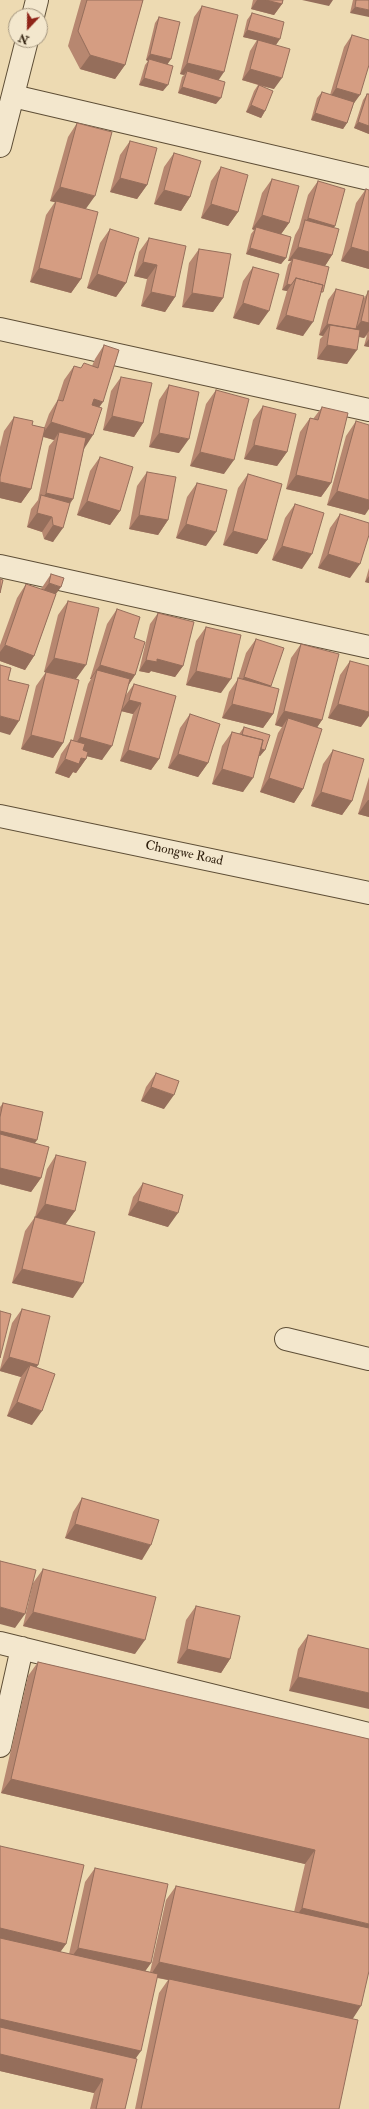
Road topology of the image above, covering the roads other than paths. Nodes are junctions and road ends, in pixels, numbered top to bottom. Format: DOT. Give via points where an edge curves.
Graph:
graph roads {
  1 [pos="25,48"];
  2 [pos="13,96"];
  3 [pos="0,146"];
  4 [pos="369,179"];
  5 [pos="0,329"];
  6 [pos="369,410"];
  7 [pos="0,566"];
  8 [pos="369,647"];
  9 [pos="0,816"];
  10 [pos="369,893"];
  11 [pos="286,1339"];
  12 [pos="369,1359"];
  13 [pos="0,1643"];
  14 [pos="22,1648"];
  15 [pos="369,1734"];
  16 [pos="0,1746"];
  1 -- 2 [label="street"];
  2 -- 3 [label="street"];
  2 -- 4 [label="street"];
  5 -- 6 [label="street"];
  7 -- 8 [label="street"];
  9 -- 10 [label="street, Chongwe Road"];
  11 -- 12 [label="street"];
  13 -- 14 [label="street"];
  14 -- 15 [label="street"];
  14 -- 16 [label="street"];
}
